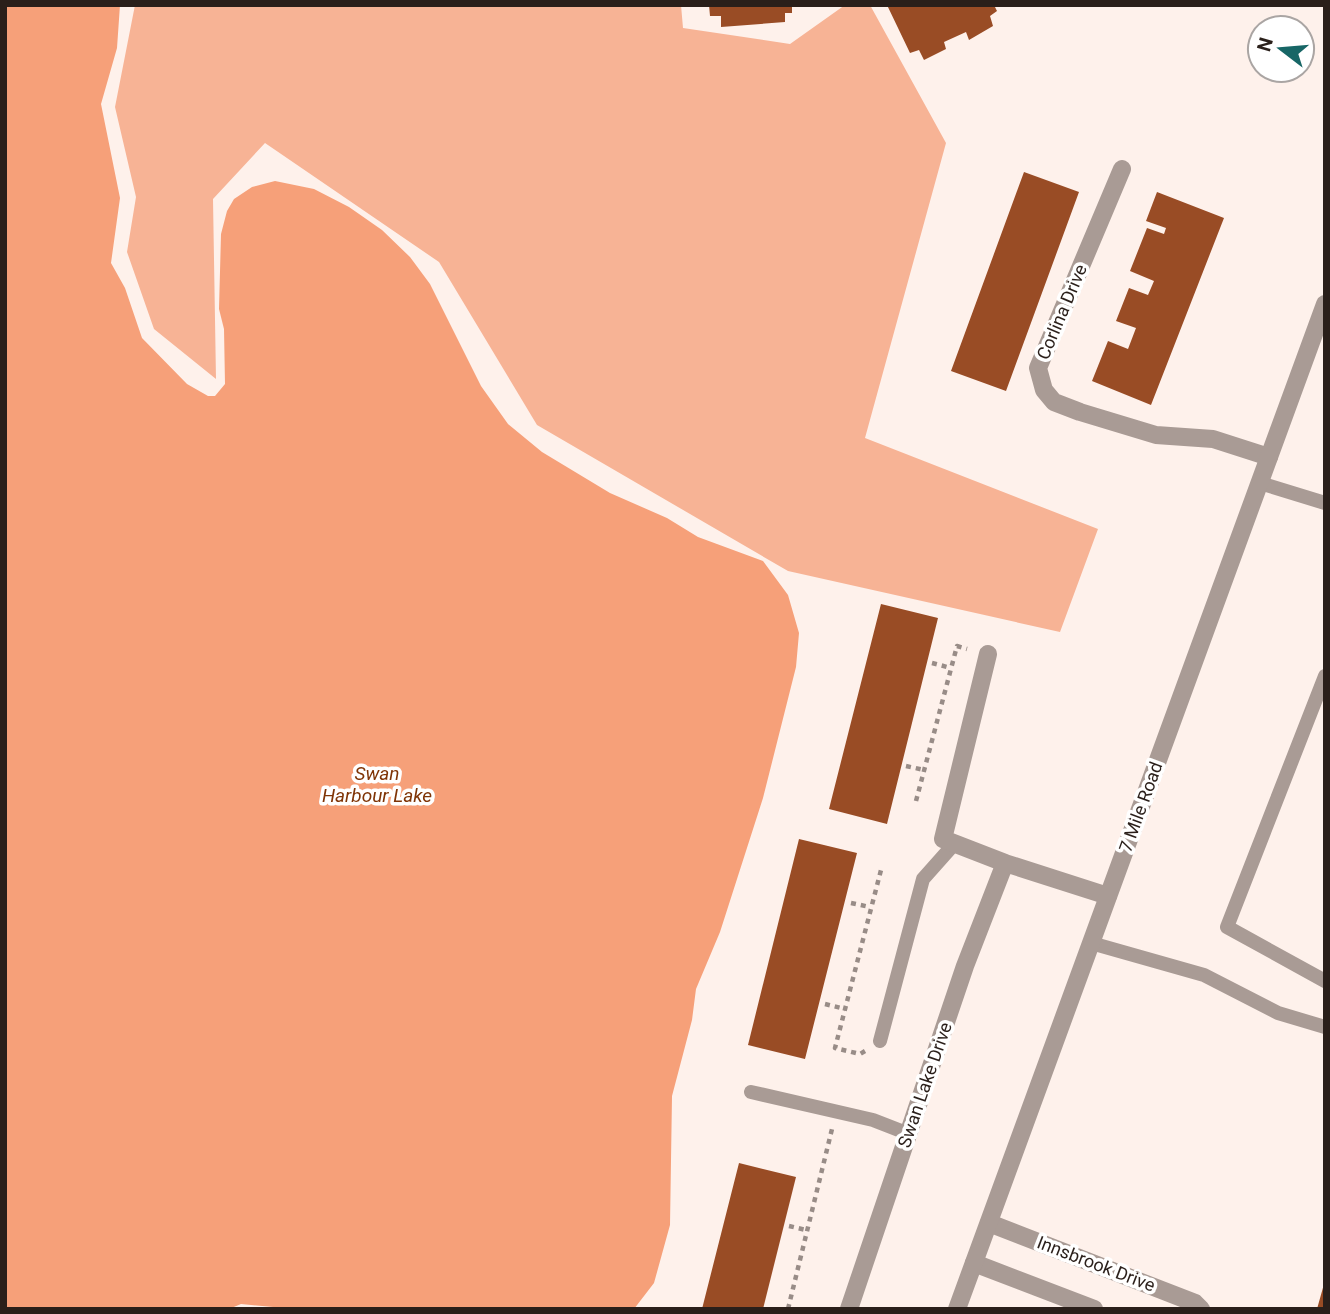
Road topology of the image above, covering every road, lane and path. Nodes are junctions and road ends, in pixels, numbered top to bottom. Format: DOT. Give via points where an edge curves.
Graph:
graph roads {
  1 [pos="1122,169"];
  2 [pos="1325,304"];
  3 [pos="1269,457"];
  4 [pos="1259,483"];
  5 [pos="1325,503"];
  6 [pos="988,654"];
  7 [pos="932,663"];
  8 [pos="951,668"];
  9 [pos="1325,676"];
  10 [pos="906,765"];
  11 [pos="924,770"];
  12 [pos="916,801"];
  13 [pos="955,844"];
  14 [pos="1004,863"];
  15 [pos="881,870"];
  16 [pos="1108,896"];
  17 [pos="851,903"];
  18 [pos="870,907"];
  19 [pos="1091,943"];
  20 [pos="1325,981"];
  21 [pos="825,1004"];
  22 [pos="845,1009"];
  23 [pos="1325,1027"];
  24 [pos="880,1041"];
  25 [pos="751,1092"];
  26 [pos="837,1112"];
  27 [pos="909,1134"];
  28 [pos="989,1223"];
  29 [pos="789,1226"];
  30 [pos="806,1230"];
  31 [pos="974,1263"];
  32 [pos="788,1309"];
  33 [pos="849,1309"];
  34 [pos="957,1309"];
  35 [pos="1094,1309"];
  36 [pos="1201,1309"];
  1 -- 3 [label="street, Corlina Drive" via="1038,368 1044,390 1054,402 1156,435 1213,439"];
  2 -- 3 [label="street, 7 Mile Road"];
  3 -- 4 [label="street, 7 Mile Road"];
  4 -- 5 [label="lane"];
  4 -- 16 [label="street, 7 Mile Road"];
  6 -- 8 [label="path" via="957,646"];
  6 -- 13 [label="street" via="943,839"];
  7 -- 8 [label="path"];
  8 -- 11 [label="path"];
  9 -- 20 [label="lane" via="1227,927"];
  10 -- 11 [label="path"];
  11 -- 12 [label="path"];
  13 -- 14 [label="street"];
  13 -- 24 [label="lane" via="923,878"];
  14 -- 16 [label="street"];
  14 -- 27 [label="street, Swan Lake Drive"];
  15 -- 18 [label="path"];
  16 -- 19 [label="street, 7 Mile Road"];
  17 -- 18 [label="path"];
  18 -- 22 [label="path"];
  19 -- 23 [label="lane" via="1204,975 1278,1013"];
  19 -- 28 [label="street, 7 Mile Road"];
  21 -- 22 [label="path"];
  22 -- 24 [label="path" via="835,1048 860,1054"];
  25 -- 26 [label="lane"];
  26 -- 27 [label="lane"];
  26 -- 30 [label="path"];
  27 -- 33 [label="street, Swan Lake Drive"];
  28 -- 31 [label="street, 7 Mile Road"];
  28 -- 36 [label="street, Innsbrook Drive"];
  29 -- 30 [label="path"];
  30 -- 32 [label="path"];
  31 -- 34 [label="street, 7 Mile Road"];
  31 -- 35 [label="street"];
}
